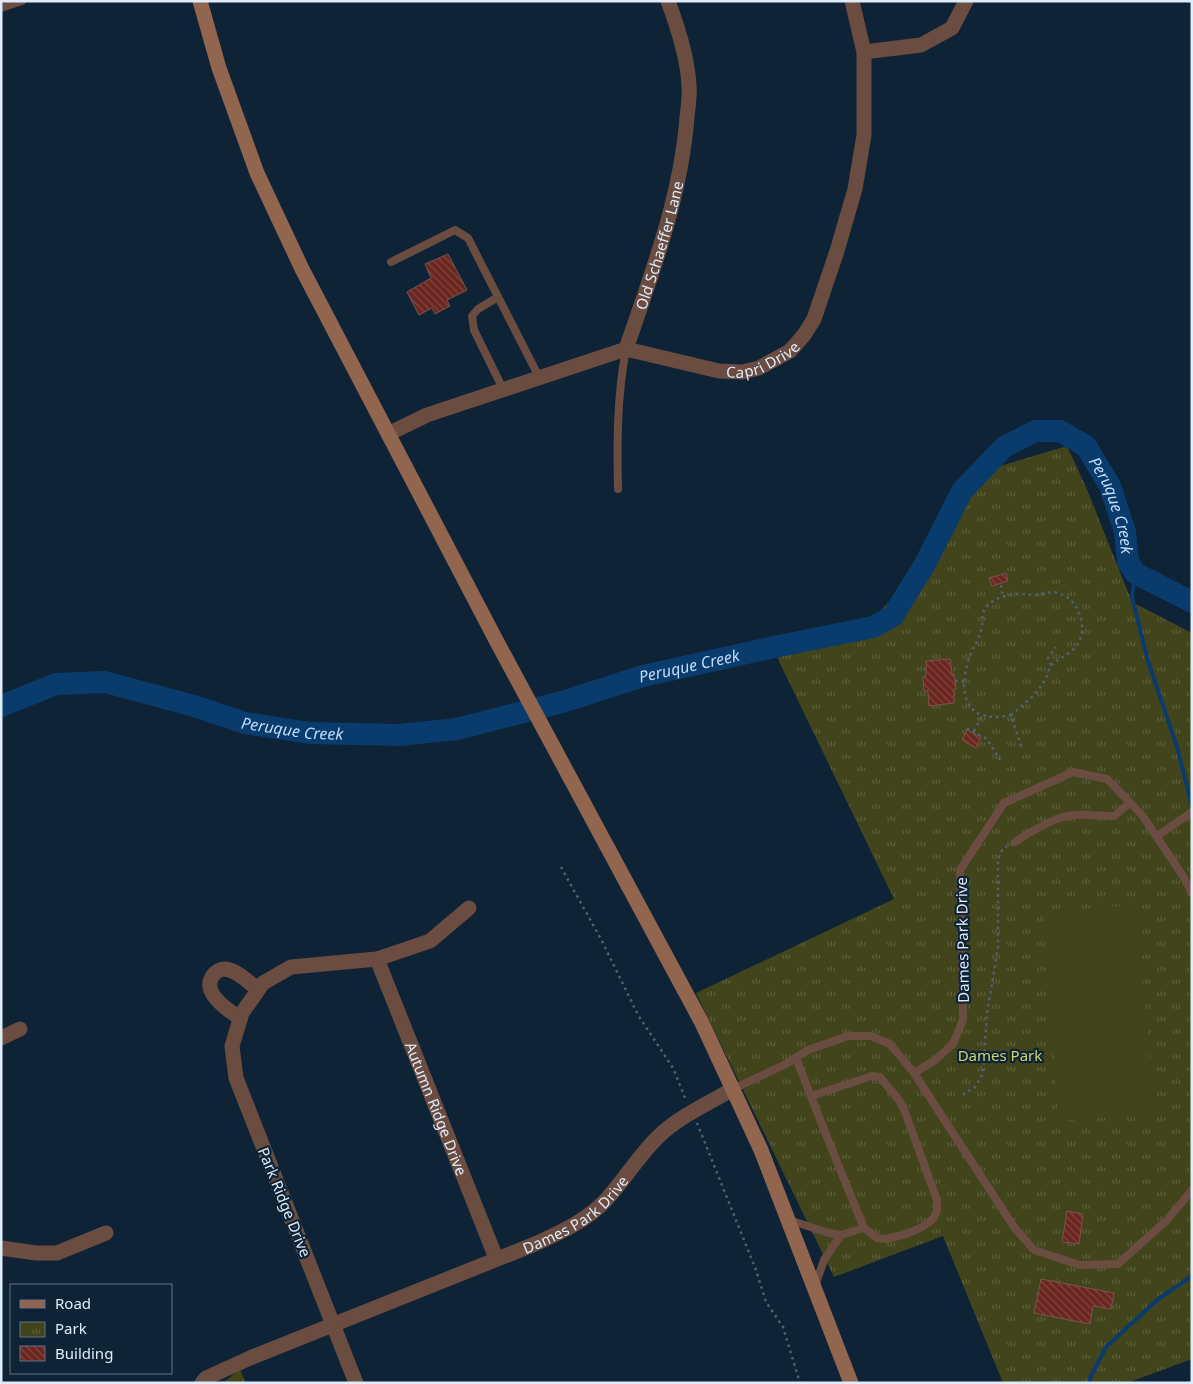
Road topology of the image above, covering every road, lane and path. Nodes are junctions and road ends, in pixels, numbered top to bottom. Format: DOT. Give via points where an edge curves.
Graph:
graph roads {
  1 [pos="22,1"];
  2 [pos="200,1"];
  3 [pos="668,1"];
  4 [pos="852,1"];
  5 [pos="966,1"];
  6 [pos="1,8"];
  7 [pos="864,52"];
  8 [pos="391,262"];
  9 [pos="498,297"];
  10 [pos="626,349"];
  11 [pos="539,377"];
  12 [pos="503,389"];
  13 [pos="388,434"];
  14 [pos="618,489"];
  15 [pos="1001,585"];
  16 [pos="1003,597"];
  17 [pos="1056,647"];
  18 [pos="1051,664"];
  19 [pos="964,680"];
  20 [pos="955,681"];
  21 [pos="1011,715"];
  22 [pos="982,716"];
  23 [pos="967,728"];
  24 [pos="974,732"];
  25 [pos="1022,749"];
  26 [pos="1000,760"];
  27 [pos="1130,803"];
  28 [pos="1192,812"];
  29 [pos="1156,836"];
  30 [pos="1015,842"];
  31 [pos="1192,893"];
  32 [pos="469,908"];
  33 [pos="377,958"];
  34 [pos="258,989"];
  35 [pos="240,1018"];
  36 [pos="20,1029"];
  37 [pos="1,1038"];
  38 [pos="796,1058"];
  39 [pos="914,1073"];
  40 [pos="733,1089"];
  41 [pos="963,1095"];
  42 [pos="811,1096"];
  43 [pos="1192,1190"];
  44 [pos="789,1220"];
  45 [pos="864,1228"];
  46 [pos="106,1234"];
  47 [pos="841,1235"];
  48 [pos="1,1248"];
  49 [pos="496,1258"];
  50 [pos="814,1286"];
  51 [pos="333,1324"];
  52 [pos="202,1383"];
  53 [pos="356,1383"];
  54 [pos="851,1383"];
  1 -- 6 [label="lane"];
  2 -- 13 [label="main road" via="219,68 257,174 302,269"];
  3 -- 10 [label="street, Old Schaeffer Lane" via="680,36 689,86 685,141 676,191"];
  4 -- 7 [label="street, Capri Drive"];
  5 -- 7 [label="street" via="952,28 921,46"];
  7 -- 10 [label="street, Capri Drive" via="864,135 855,189 814,318 804,335 790,351 758,368 742,372 719,371"];
  8 -- 9 [label="lane" via="455,230 468,238"];
  9 -- 11 [label="lane"];
  9 -- 12 [label="lane" via="472,316 474,330"];
  10 -- 11 [label="street"];
  10 -- 14 [label="lane, Old Schaeffer Lane" via="618,408"];
  11 -- 12 [label="street"];
  12 -- 13 [label="street" via="427,415"];
  13 -- 40 [label="main road" via="566,774 702,1023"];
  15 -- 16 [label="path"];
  16 -- 18 [label="path" via="1052,592 1066,596 1078,607 1083,625 1079,642 1068,655"];
  16 -- 19 [label="path" via="987,606 982,614 981,630 969,655"];
  17 -- 18 [label="path" via="1048,658"];
  18 -- 21 [label="path" via="1045,681 1028,702"];
  19 -- 20 [label="path"];
  19 -- 22 [label="path" via="971,710"];
  21 -- 22 [label="path" via="997,718"];
  21 -- 25 [label="path"];
  22 -- 24 [label="path"];
  23 -- 24 [label="path"];
  24 -- 26 [label="path" via="987,739"];
  27 -- 29 [label="lane, Dames Park Drive"];
  27 -- 30 [label="lane" via="1114,816 1061,818"];
  27 -- 39 [label="lane, Dames Park Drive" via="1107,778 1074,772 1004,803 960,870 963,1020 953,1044"];
  28 -- 29 [label="lane"];
  29 -- 31 [label="lane, Dames Park Drive"];
  30 -- 41 [label="path" via="1003,848 998,859 998,948 987,1013 983,1073 976,1086"];
  32 -- 33 [label="street, Park Ridge Drive" via="430,941"];
  33 -- 34 [label="street, Park Ridge Drive" via="291,967"];
  33 -- 49 [label="street, Autumn Ridge Drive"];
  34 -- 35 [label="street, Park Ridge Drive"];
  34 -- 35 [label="street" via="226,969 219,970 210,980 213,994 223,1008"];
  35 -- 51 [label="street, Park Ridge Drive" via="232,1046 236,1078"];
  36 -- 37 [label="street"];
  38 -- 39 [label="lane, Dames Park Drive" via="808,1050 848,1036 870,1036 890,1044"];
  38 -- 40 [label="lane, Dames Park Drive"];
  38 -- 42 [label="lane"];
  39 -- 43 [label="lane, Dames Park Drive" via="1014,1226 1034,1250 1080,1265 1118,1264 1166,1220"];
  40 -- 44 [label="main road"];
  40 -- 49 [label="street, Dames Park Drive" via="660,1135 590,1215 535,1244"];
  42 -- 45 [label="lane"];
  42 -- 45 [label="lane" via="872,1076 880,1077 899,1100 904,1112 937,1200 937,1211 928,1223 908,1234 877,1238"];
  44 -- 47 [label="lane"];
  44 -- 50 [label="main road"];
  45 -- 47 [label="lane"];
  46 -- 48 [label="street" via="57,1253"];
  47 -- 50 [label="lane" via="824,1260"];
  49 -- 51 [label="street, Dames Park Drive"];
  50 -- 54 [label="main road"];
  51 -- 52 [label="street, Dames Park Drive" via="250,1358 206,1378"];
  51 -- 53 [label="street, Park Ridge Drive"];
}
